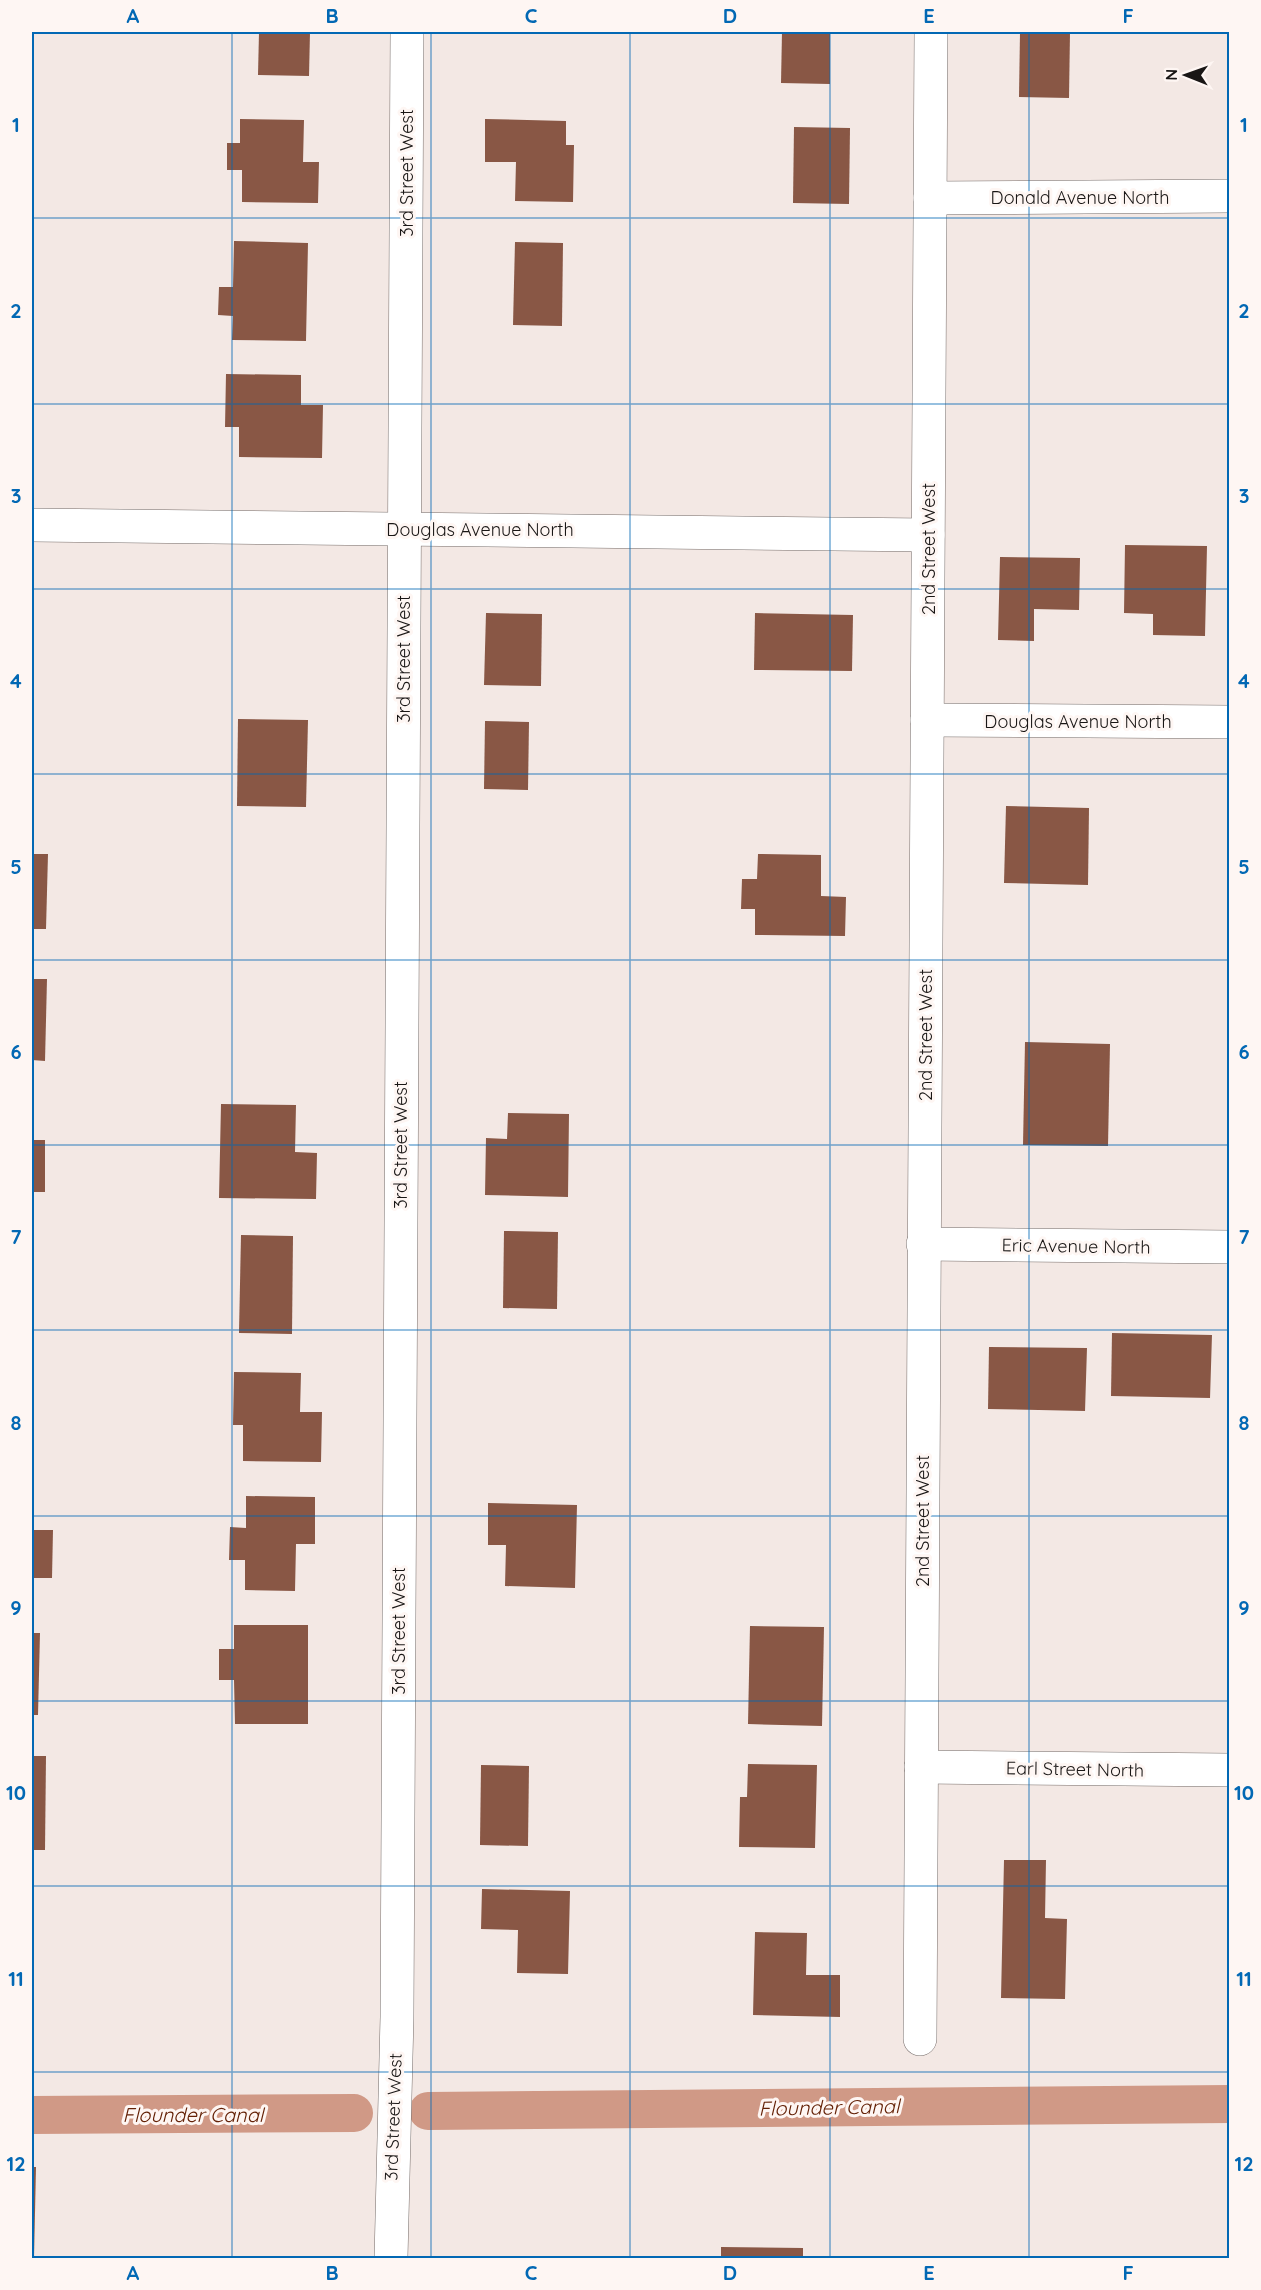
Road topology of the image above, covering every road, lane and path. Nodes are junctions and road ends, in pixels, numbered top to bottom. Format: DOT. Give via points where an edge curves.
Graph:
graph roads {
  1 [pos="407,32"];
  2 [pos="932,32"];
  3 [pos="1230,196"];
  4 [pos="930,198"];
  5 [pos="32,525"];
  6 [pos="404,529"];
  7 [pos="928,535"];
  8 [pos="927,720"];
  9 [pos="1230,722"];
  10 [pos="923,1244"];
  11 [pos="1230,1247"];
  12 [pos="921,1767"];
  13 [pos="1230,1770"];
  14 [pos="920,2039"];
  15 [pos="391,2259"];
  1 -- 6 [label="street, 3rd Street West"];
  2 -- 4 [label="street, 2nd Street West"];
  3 -- 4 [label="street, Donald Avenue North"];
  4 -- 7 [label="street, 2nd Street West"];
  5 -- 6 [label="street, Douglas Avenue North"];
  6 -- 7 [label="street, Douglas Avenue North"];
  6 -- 15 [label="street, 3rd Street West" via="397,2017"];
  7 -- 8 [label="street, 2nd Street West"];
  8 -- 9 [label="street, Douglas Avenue North"];
  8 -- 10 [label="street, 2nd Street West"];
  10 -- 11 [label="street, Eric Avenue North"];
  10 -- 12 [label="street, 2nd Street West"];
  12 -- 13 [label="street, Earl Street North"];
  12 -- 14 [label="street, 2nd Street West"];
}
